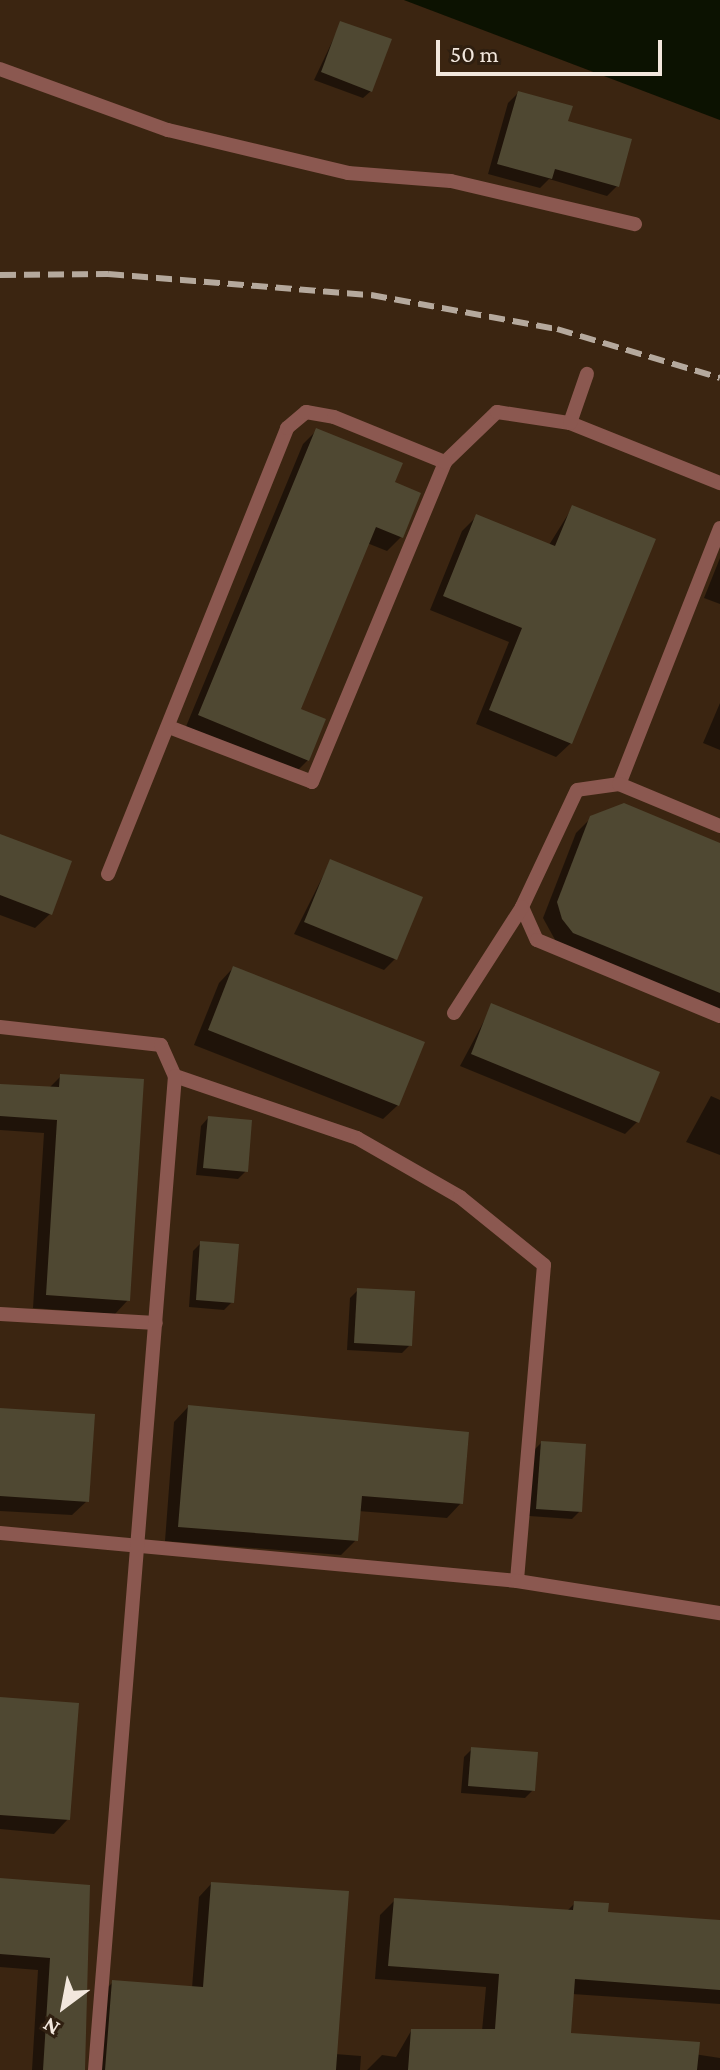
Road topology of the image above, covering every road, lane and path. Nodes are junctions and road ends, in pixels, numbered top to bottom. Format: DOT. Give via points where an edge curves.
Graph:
graph roads {
  1 [pos="0,69"];
  2 [pos="635,224"];
  3 [pos="587,374"];
  4 [pos="570,423"];
  5 [pos="445,462"];
  6 [pos="720,483"];
  7 [pos="720,528"];
  8 [pos="169,727"];
  9 [pos="619,784"];
  10 [pos="720,826"];
  11 [pos="108,874"];
  12 [pos="522,907"];
  13 [pos="454,1013"];
  14 [pos="720,1016"];
  15 [pos="0,1027"];
  16 [pos="175,1076"];
  17 [pos="0,1314"];
  18 [pos="156,1323"];
  19 [pos="0,1533"];
  20 [pos="138,1544"];
  21 [pos="517,1581"];
  22 [pos="720,1613"];
  23 [pos="95,2070"];
  1 -- 2 [label="lane" via="168,130 348,173 451,181"];
  3 -- 4 [label="lane"];
  4 -- 5 [label="lane" via="497,412"];
  4 -- 6 [label="lane"];
  5 -- 8 [label="lane" via="334,417 306,412 287,428"];
  5 -- 8 [label="lane" via="312,782"];
  7 -- 9 [label="lane"];
  8 -- 11 [label="lane"];
  9 -- 10 [label="lane"];
  9 -- 12 [label="lane" via="577,790"];
  12 -- 13 [label="lane"];
  12 -- 14 [label="lane" via="537,940"];
  15 -- 16 [label="lane" via="161,1045"];
  16 -- 18 [label="lane"];
  16 -- 21 [label="lane" via="357,1138 460,1197 544,1265"];
  17 -- 18 [label="lane"];
  18 -- 20 [label="lane"];
  19 -- 20 [label="lane"];
  20 -- 21 [label="lane"];
  20 -- 23 [label="lane"];
  21 -- 22 [label="lane"];
}
